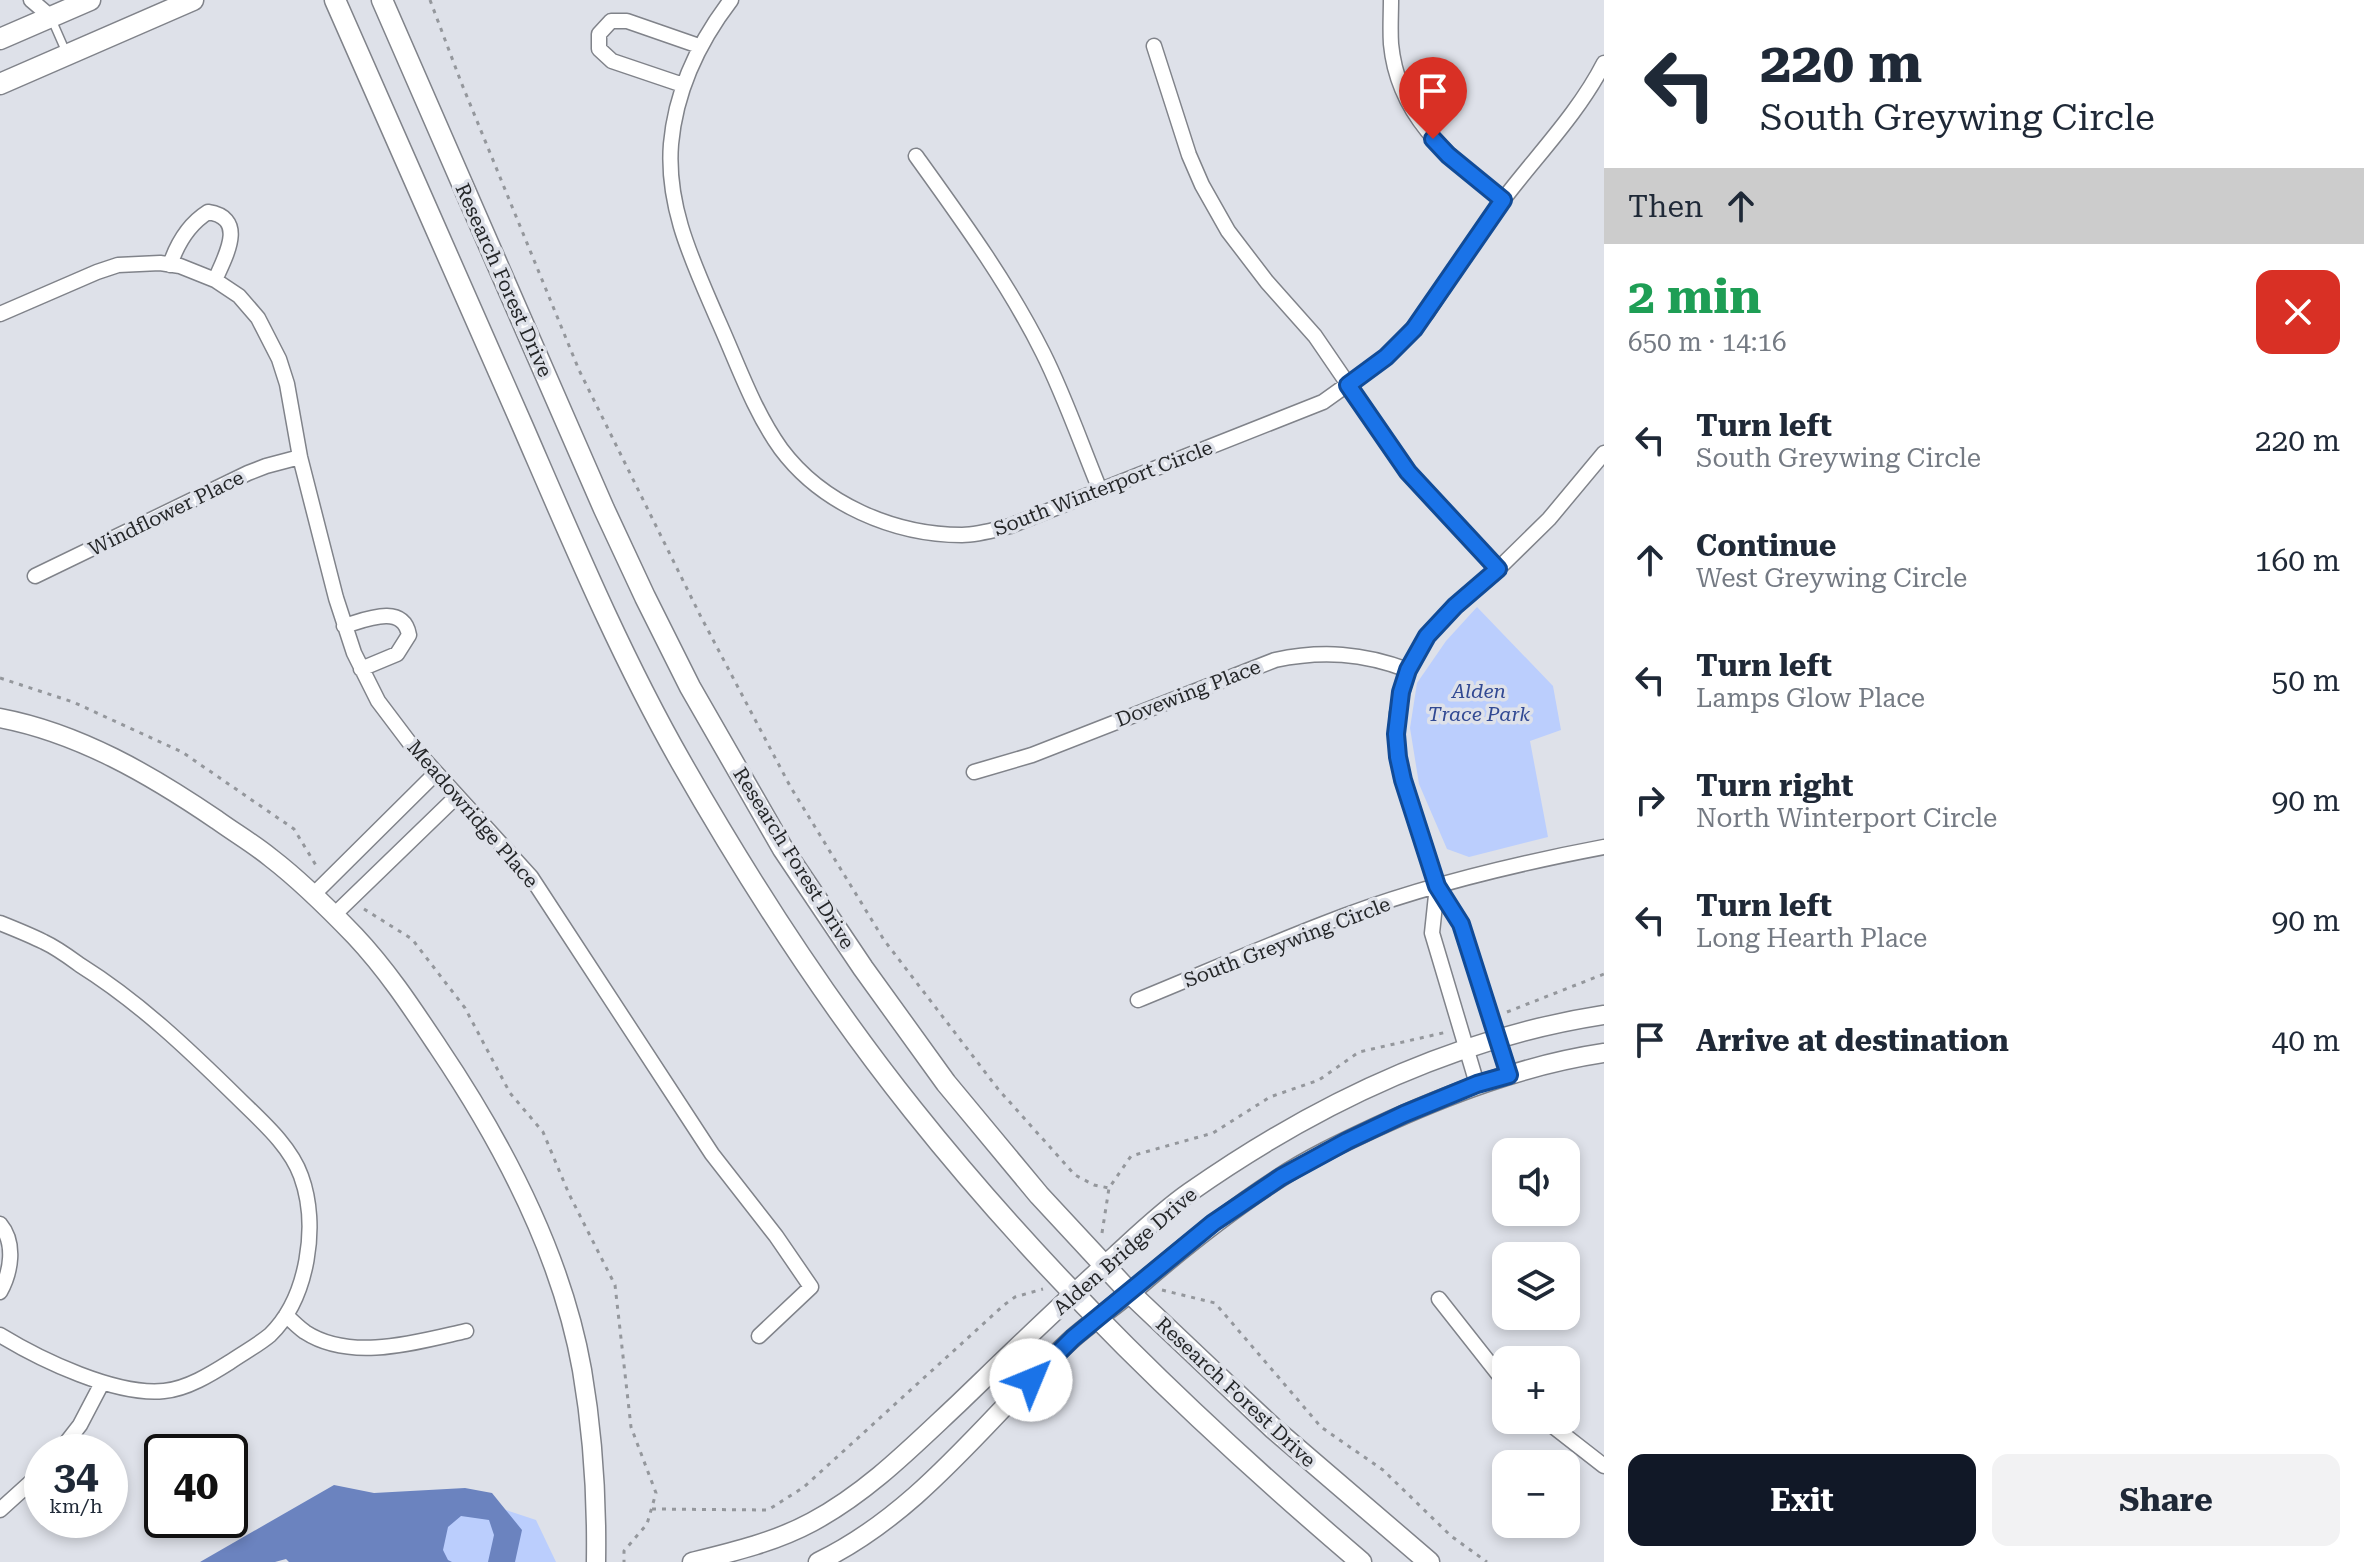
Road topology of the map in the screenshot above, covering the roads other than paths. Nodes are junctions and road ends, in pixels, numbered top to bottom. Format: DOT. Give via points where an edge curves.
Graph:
graph roads {
  1 [pos="31,0"];
  2 [pos="90,0"];
  3 [pos="193,0"];
  4 [pos="335,0"];
  5 [pos="382,0"];
  6 [pos="731,0"];
  7 [pos="1391,0"];
  8 [pos="53,9"];
  9 [pos="0,39"];
  10 [pos="699,46"];
  11 [pos="1154,46"];
  12 [pos="67,55"];
  13 [pos="1604,63"];
  14 [pos="0,84"];
  15 [pos="683,85"];
  16 [pos="916,156"];
  17 [pos="1503,200"];
  18 [pos="170,265"];
  19 [pos="217,281"];
  20 [pos="0,314"];
  21 [pos="1348,385"];
  22 [pos="1604,453"];
  23 [pos="300,457"];
  24 [pos="1100,490"];
  25 [pos="1498,569"];
  26 [pos="35,576"];
  27 [pos="344,626"];
  28 [pos="361,669"];
  29 [pos="1408,670"];
  30 [pos="0,718"];
  31 [pos="974,772"];
  32 [pos="436,773"];
  33 [pos="457,796"];
  34 [pos="1604,847"];
  35 [pos="1437,886"];
  36 [pos="313,895"];
  37 [pos="334,915"];
  38 [pos="0,923"];
  39 [pos="1138,1000"];
  40 [pos="1604,1015"];
  41 [pos="1498,1039"];
  42 [pos="1466,1048"];
  43 [pos="1604,1053"];
  44 [pos="1509,1075"];
  45 [pos="1477,1084"];
  46 [pos="0,1224"];
  47 [pos="1112,1259"];
  48 [pos="0,1292"];
  49 [pos="1075,1293"];
  50 [pos="1130,1293"];
  51 [pos="1439,1299"];
  52 [pos="286,1315"];
  53 [pos="1098,1319"];
  54 [pos="466,1331"];
  55 [pos="0,1335"];
  56 [pos="759,1336"];
  57 [pos="1492,1366"];
  58 [pos="102,1383"];
  59 [pos="73,1434"];
  60 [pos="1563,1434"];
  61 [pos="1604,1466"];
  62 [pos="24,1488"];
  63 [pos="0,1510"];
  64 [pos="596,1562"];
  65 [pos="692,1562"];
  66 [pos="818,1562"];
  67 [pos="1361,1562"];
  68 [pos="1429,1562"];
  1 -- 8 [label="street"];
  2 -- 8 [label="main road"];
  3 -- 12 [label="main road"];
  4 -- 49 [label="main road, Research Forest Drive" via="601,603 680,760 827,995 912,1109"];
  5 -- 47 [label="main road, Research Forest Drive" via="604,509 723,746 783,849 946,1083 1039,1195"];
  6 -- 10 [label="street, South Winterport Circle"];
  7 -- 17 [label="street" via="1391,44 1406,98 1448,155"];
  8 -- 9 [label="main road"];
  8 -- 12 [label="lane"];
  10 -- 15 [label="street, South Winterport Circle"];
  10 -- 15 [label="street" via="627,21 611,21 599,34 599,49 612,61"];
  11 -- 21 [label="street" via="1189,155 1216,211"];
  12 -- 14 [label="main road"];
  13 -- 17 [label="street, South Winterport Circle" via="1579,104"];
  15 -- 24 [label="street, South Winterport Circle" via="671,147 679,223 754,401 798,468 855,510 898,526 943,534 1010,526"];
  16 -- 24 [label="street" via="1021,313"];
  17 -- 21 [label="street, South Winterport Circle" via="1414,329"];
  18 -- 19 [label="street, Meadowridge Place"];
  18 -- 19 [label="street" via="196,219 208,212 220,214 231,233"];
  18 -- 20 [label="street, Meadowridge Place" via="118,265"];
  19 -- 23 [label="street, Meadowridge Place" via="239,296 270,339 287,384"];
  21 -- 24 [label="street, South Winterport Circle" via="1295,414"];
  21 -- 25 [label="street" via="1408,472"];
  22 -- 25 [label="street"];
  23 -- 26 [label="street, Windflower Place" via="248,473"];
  23 -- 27 [label="street, Meadowridge Place"];
  25 -- 29 [label="street" via="1427,636"];
  27 -- 28 [label="street, Meadowridge Place"];
  27 -- 28 [label="street" via="390,615 408,627 397,654"];
  28 -- 32 [label="street, Meadowridge Place" via="378,701"];
  29 -- 31 [label="street, Dovewing Place" via="1341,653 1275,660 1032,755"];
  29 -- 35 [label="street" via="1397,713 1398,757"];
  30 -- 36 [label="street" via="119,760 272,858"];
  32 -- 33 [label="street, Meadowridge Place"];
  32 -- 36 [label="street"];
  33 -- 37 [label="street"];
  33 -- 56 [label="street, Meadowridge Place" via="531,877 712,1154 811,1287"];
  34 -- 35 [label="street, South Greywing Circle"];
  35 -- 39 [label="street, South Greywing Circle" via="1325,923"];
  35 -- 41 [label="street" via="1461,924"];
  35 -- 42 [label="street" via="1432,933"];
  36 -- 37 [label="street"];
  37 -- 64 [label="street" via="405,995 463,1084 502,1152 551,1262 582,1368 593,1443"];
  38 -- 52 [label="street" via="58,950 160,1024 289,1154 307,1194 311,1240"];
  40 -- 41 [label="street, Alden Bridge Drive"];
  41 -- 42 [label="street, Alden Bridge Drive"];
  41 -- 44 [label="street"];
  42 -- 45 [label="street"];
  42 -- 47 [label="street, Alden Bridge Drive" via="1327,1108 1259,1146 1188,1194"];
  43 -- 44 [label="street, Alden Bridge Drive"];
  44 -- 45 [label="street, Alden Bridge Drive"];
  45 -- 50 [label="street, Alden Bridge Drive" via="1361,1134 1281,1177 1213,1223"];
  46 -- 48 [label="street" via="7,1232 11,1263"];
  47 -- 49 [label="street, Alden Bridge Drive"];
  47 -- 50 [label="main road, Research Forest Drive"];
  49 -- 53 [label="main road, Research Forest Drive"];
  49 -- 65 [label="street, Alden Bridge Drive" via="899,1460 840,1506 776,1538"];
  50 -- 53 [label="street, Alden Bridge Drive"];
  50 -- 68 [label="main road, Research Forest Drive" via="1274,1429"];
  51 -- 57 [label="street"];
  52 -- 54 [label="street" via="307,1333 352,1347 406,1344"];
  52 -- 58 [label="street" via="269,1335 185,1386 164,1392"];
  53 -- 66 [label="street, Alden Bridge Drive" via="928,1485 893,1515"];
  53 -- 67 [label="main road, Research Forest Drive" via="1245,1462"];
  55 -- 58 [label="street"];
  58 -- 59 [label="street"];
  60 -- 61 [label="street"];
  62 -- 63 [label="street"];
}
